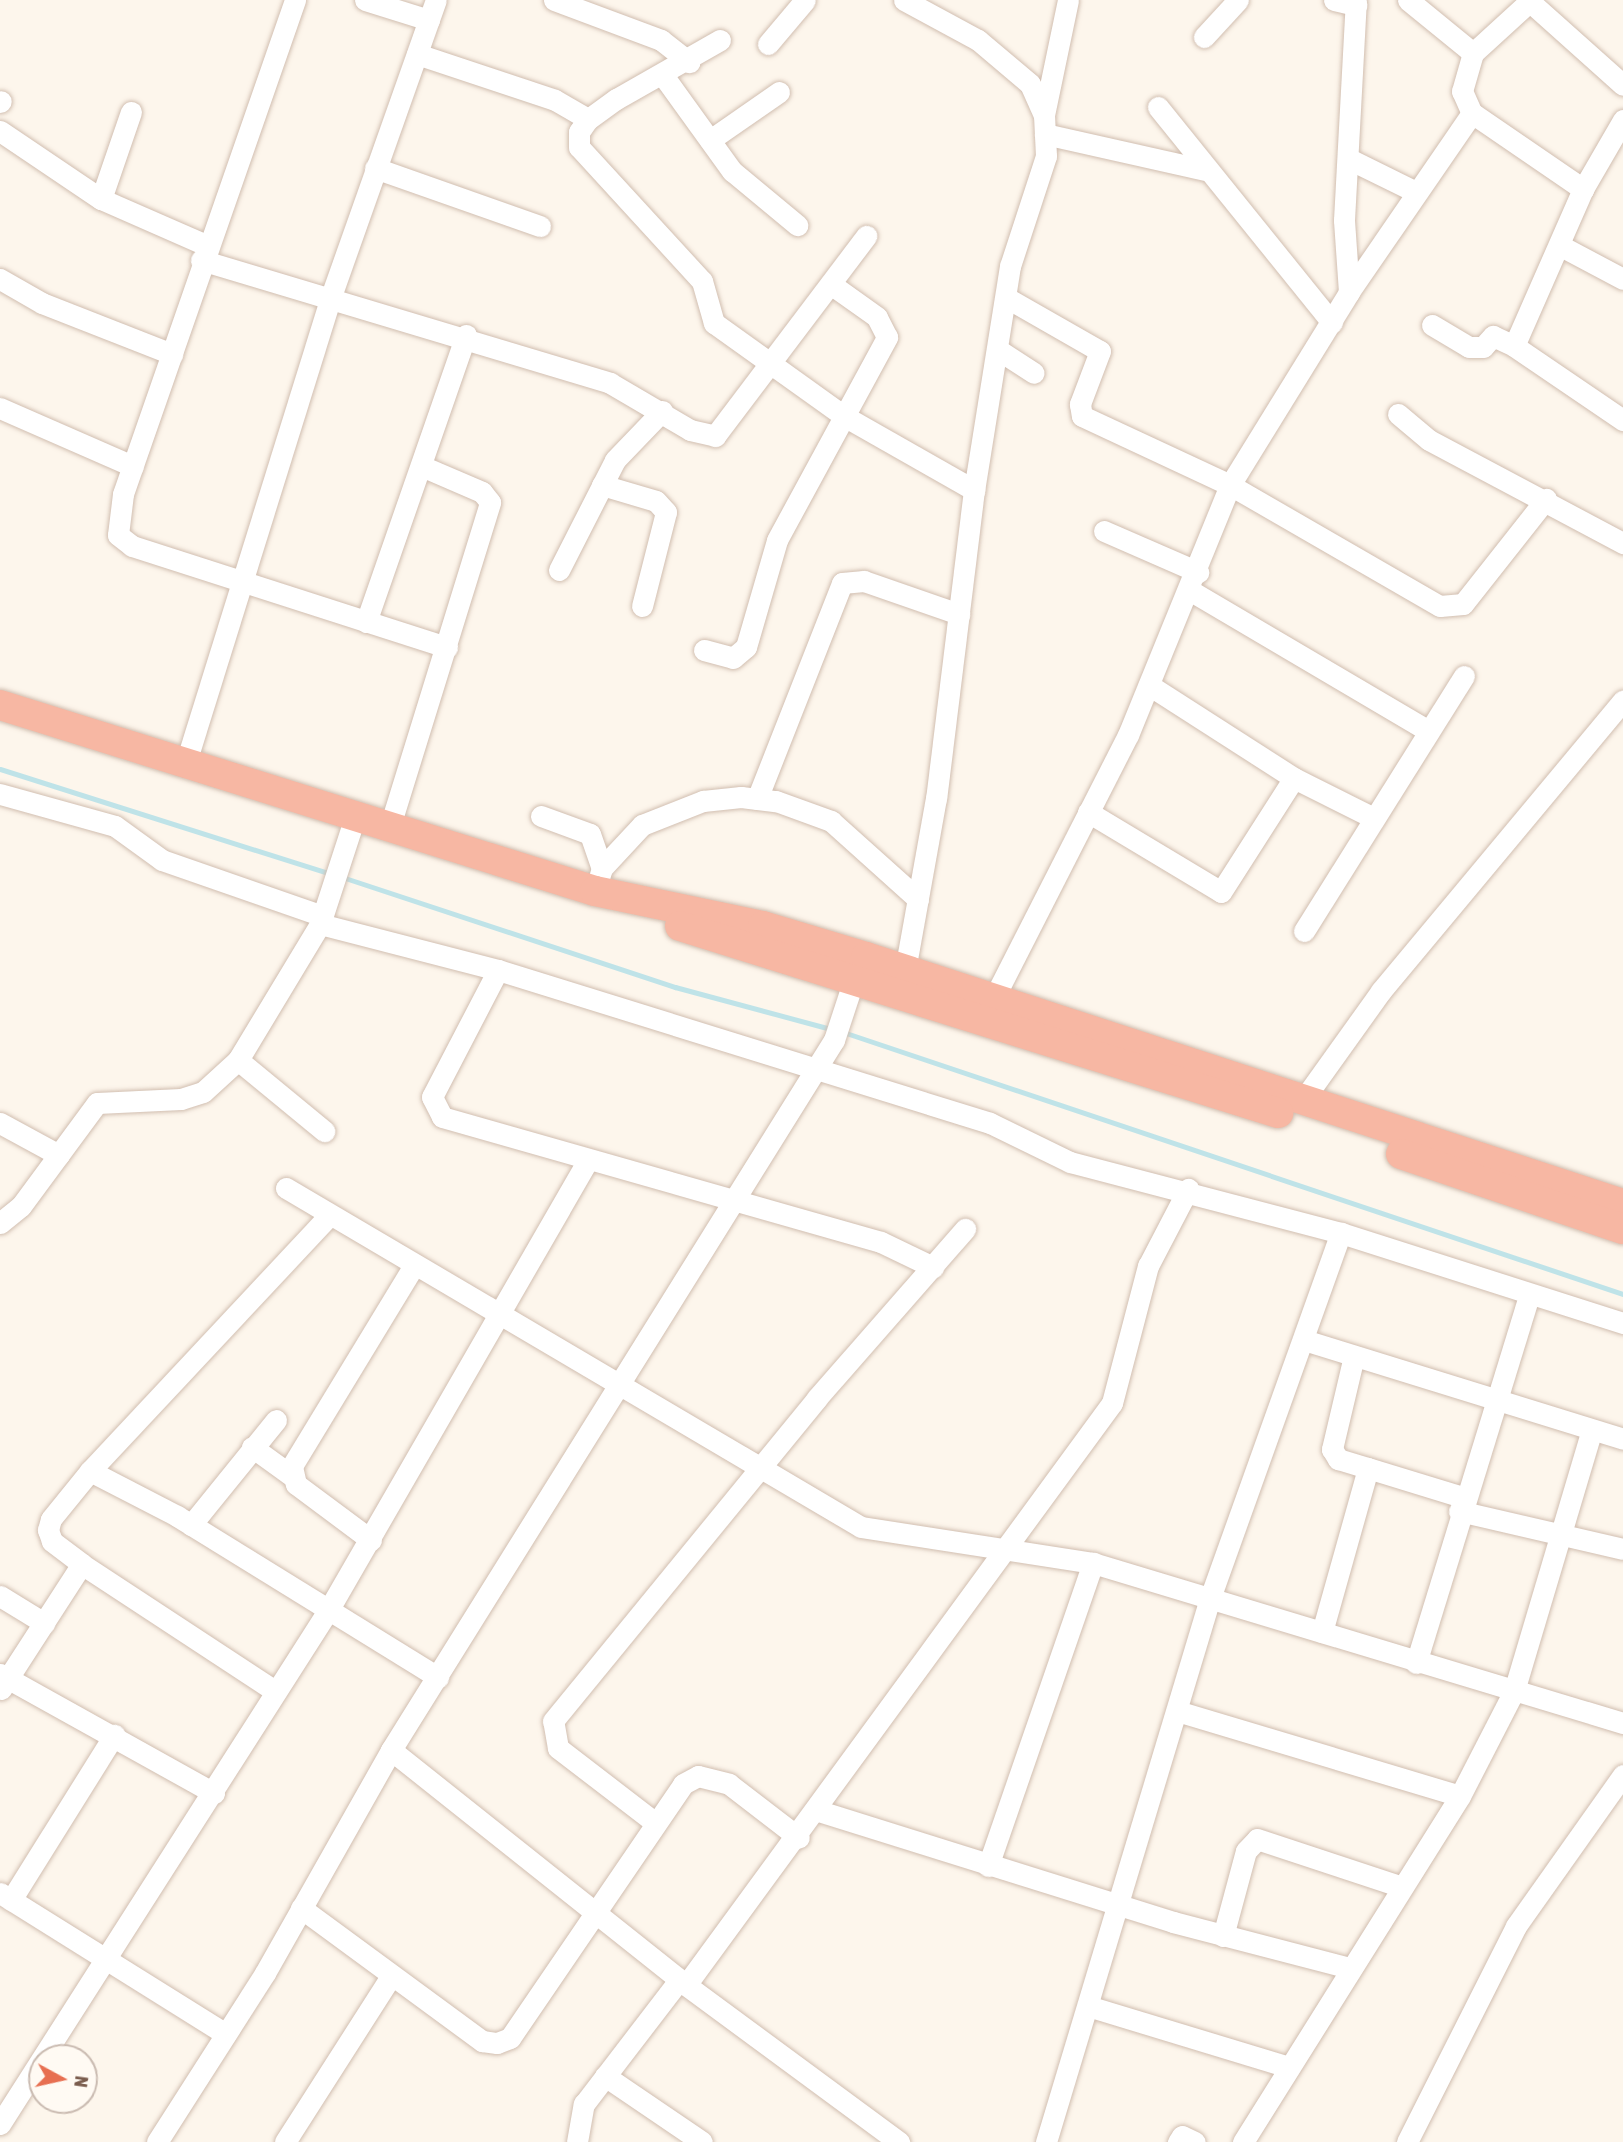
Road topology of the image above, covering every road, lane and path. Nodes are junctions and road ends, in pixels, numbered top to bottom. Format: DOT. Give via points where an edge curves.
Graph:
graph roads {
  1 [pos="295,0"];
  2 [pos="365,0"];
  3 [pos="554,0"];
  4 [pos="805,0"];
  5 [pos="904,0"];
  6 [pos="1068,0"];
  7 [pos="1238,0"];
  8 [pos="1334,0"];
  9 [pos="1408,0"];
  10 [pos="1529,1"];
  11 [pos="1356,2"];
  12 [pos="432,10"];
  13 [pos="1204,37"];
  14 [pos="720,40"];
  15 [pos="768,44"];
  16 [pos="1473,53"];
  17 [pos="417,54"];
  18 [pos="689,62"];
  19 [pos="662,74"];
  20 [pos="1623,85"];
  21 [pos="779,92"];
  22 [pos="1158,107"];
  23 [pos="131,112"];
  24 [pos="1472,113"];
  25 [pos="588,119"];
  26 [pos="1623,120"];
  27 [pos="1045,124"];
  28 [pos="0,131"];
  29 [pos="710,140"];
  30 [pos="1618,143"];
  31 [pos="1349,159"];
  32 [pos="375,169"];
  33 [pos="1205,170"];
  34 [pos="1583,189"];
  35 [pos="1416,192"];
  36 [pos="101,199"];
  37 [pos="797,225"];
  38 [pos="540,226"];
  39 [pos="866,236"];
  40 [pos="1559,245"];
  41 [pos="204,252"];
  42 [pos="0,279"];
  43 [pos="1623,279"];
  44 [pos="832,285"];
  45 [pos="1349,292"];
  46 [pos="1007,298"];
  47 [pos="330,299"];
  48 [pos="1332,323"];
  49 [pos="1432,325"];
  50 [pos="466,335"];
  51 [pos="1514,346"];
  52 [pos="1000,351"];
  53 [pos="172,354"];
  54 [pos="771,364"];
  55 [pos="1034,373"];
  56 [pos="0,408"];
  57 [pos="662,411"];
  58 [pos="1398,414"];
  59 [pos="844,416"];
  60 [pos="1623,420"];
  61 [pos="133,466"];
  62 [pos="424,467"];
  63 [pos="602,485"];
  64 [pos="1230,485"];
  65 [pos="974,490"];
  66 [pos="1546,499"];
  67 [pos="1104,531"];
  68 [pos="1623,543"];
  69 [pos="559,570"];
  70 [pos="1195,581"];
  71 [pos="239,582"];
  72 [pos="642,606"];
  73 [pos="959,614"];
  74 [pos="366,622"];
  75 [pos="447,647"];
  76 [pos="704,650"];
  77 [pos="1464,676"];
  78 [pos="1149,685"];
  79 [pos="1623,701"];
  80 [pos="0,705"];
  81 [pos="1429,731"];
  82 [pos="186,762"];
  83 [pos="1294,778"];
  84 [pos="0,794"];
  85 [pos="757,799"];
  86 [pos="1088,812"];
  87 [pos="541,816"];
  88 [pos="355,817"];
  89 [pos="1374,818"];
  90 [pos="389,829"];
  91 [pos="599,880"];
  92 [pos="918,899"];
  93 [pos="642,904"];
  94 [pos="324,913"];
  95 [pos="1304,930"];
  96 [pos="498,970"];
  97 [pos="905,970"];
  98 [pos="851,990"];
  99 [pos="995,996"];
  100 [pos="237,1060"];
  101 [pos="815,1067"];
  102 [pos="1303,1100"];
  103 [pos="0,1123"];
  104 [pos="324,1131"];
  105 [pos="59,1155"];
  106 [pos="588,1160"];
  107 [pos="286,1188"];
  108 [pos="1188,1189"];
  109 [pos="731,1201"];
  110 [pos="1623,1204"];
  111 [pos="329,1216"];
  112 [pos="0,1223"];
  113 [pos="965,1229"];
  114 [pos="1623,1229"];
  115 [pos="1341,1233"];
  116 [pos="414,1265"];
  117 [pos="933,1266"];
  118 [pos="1529,1295"];
  119 [pos="505,1313"];
  120 [pos="1623,1323"];
  121 [pos="1304,1340"];
  122 [pos="1354,1356"];
  123 [pos="622,1380"];
  124 [pos="1495,1396"];
  125 [pos="276,1420"];
  126 [pos="1592,1430"];
  127 [pos="1623,1439"];
  128 [pos="252,1447"];
  129 [pos="762,1467"];
  130 [pos="1368,1468"];
  131 [pos="90,1471"];
  132 [pos="292,1476"];
  133 [pos="1461,1504"];
  134 [pos="191,1525"];
  135 [pos="1560,1532"];
  136 [pos="371,1540"];
  137 [pos="1011,1548"];
  138 [pos="1623,1549"];
  139 [pos="1093,1563"];
  140 [pos="82,1564"];
  141 [pos="0,1596"];
  142 [pos="1210,1598"];
  143 [pos="330,1609"];
  144 [pos="44,1623"];
  145 [pos="1322,1632"];
  146 [pos="1416,1663"];
  147 [pos="438,1677"];
  148 [pos="2,1681"];
  149 [pos="275,1691"];
  150 [pos="1514,1691"];
  151 [pos="1177,1712"];
  152 [pos="1623,1723"];
  153 [pos="114,1735"];
  154 [pos="391,1749"];
  155 [pos="1623,1774"];
  156 [pos="214,1793"];
  157 [pos="1460,1796"];
  158 [pos="819,1811"];
  159 [pos="653,1821"];
  160 [pos="799,1838"];
  161 [pos="988,1866"];
  162 [pos="1402,1887"];
  163 [pos="6,1897"];
  164 [pos="1119,1903"];
  165 [pos="301,1908"];
  166 [pos="596,1911"];
  167 [pos="1223,1936"];
  168 [pos="102,1962"];
  169 [pos="1349,1968"];
  170 [pos="392,1975"];
  171 [pos="683,1982"];
  172 [pos="1088,2006"];
  173 [pos="226,2034"];
  174 [pos="1289,2067"];
  175 [pos="605,2076"];
  176 [pos="0,2124"];
  177 [pos="575,2137"];
  178 [pos="157,2142"];
  179 [pos="285,2142"];
  180 [pos="702,2142"];
  181 [pos="899,2142"];
  182 [pos="1046,2142"];
  183 [pos="1178,2142"];
  184 [pos="1195,2142"];
  185 [pos="1243,2142"];
  186 [pos="1407,2142"];
  1 -- 41 [label="street"];
  2 -- 12 [label="street"];
  3 -- 18 [label="street" via="661,40"];
  4 -- 15 [label="street"];
  5 -- 27 [label="street" via="978,40 1030,83"];
  6 -- 27 [label="street"];
  7 -- 13 [label="street"];
  8 -- 11 [label="street"];
  9 -- 16 [label="street"];
  10 -- 16 [label="street"];
  10 -- 20 [label="street"];
  11 -- 31 [label="street"];
  12 -- 17 [label="street"];
  14 -- 18 [label="street"];
  16 -- 24 [label="street" via="1462,91"];
  17 -- 25 [label="street" via="555,100"];
  17 -- 32 [label="street"];
  18 -- 19 [label="street"];
  19 -- 25 [label="street"];
  19 -- 29 [label="street"];
  21 -- 29 [label="street"];
  22 -- 33 [label="street"];
  23 -- 36 [label="street"];
  24 -- 34 [label="street"];
  24 -- 35 [label="street"];
  25 -- 54 [label="street" via="579,147 702,281 714,323"];
  26 -- 30 [label="street"];
  27 -- 33 [label="street"];
  27 -- 46 [label="street" via="1046,156 1017,238"];
  28 -- 36 [label="street"];
  29 -- 37 [label="street" via="732,171"];
  30 -- 34 [label="street"];
  31 -- 35 [label="street"];
  31 -- 45 [label="street" via="1344,220"];
  32 -- 38 [label="street"];
  32 -- 47 [label="street"];
  33 -- 48 [label="street"];
  34 -- 40 [label="street"];
  35 -- 45 [label="street"];
  36 -- 41 [label="street"];
  39 -- 44 [label="street"];
  40 -- 43 [label="street"];
  40 -- 51 [label="street"];
  41 -- 47 [label="street"];
  41 -- 53 [label="street"];
  42 -- 53 [label="street" via="42,303"];
  44 -- 54 [label="street"];
  44 -- 59 [label="street" via="877,317 887,337"];
  45 -- 48 [label="street"];
  46 -- 52 [label="street"];
  46 -- 64 [label="street" via="1100,351 1080,404 1082,416"];
  47 -- 50 [label="street"];
  47 -- 71 [label="street"];
  48 -- 64 [label="street"];
  49 -- 51 [label="street" via="1469,347 1483,347 1493,336"];
  50 -- 57 [label="street" via="610,383"];
  50 -- 62 [label="street"];
  51 -- 60 [label="street"];
  52 -- 55 [label="street"];
  52 -- 65 [label="street"];
  53 -- 61 [label="street"];
  54 -- 57 [label="street" via="715,436 690,430"];
  54 -- 59 [label="street"];
  56 -- 61 [label="street"];
  57 -- 63 [label="street" via="629,440"];
  58 -- 66 [label="street" via="1429,440"];
  59 -- 65 [label="street"];
  59 -- 76 [label="street" via="777,540 746,647 733,658"];
  61 -- 71 [label="street" via="118,535 132,547"];
  62 -- 74 [label="street"];
  62 -- 75 [label="street" via="482,492 490,502"];
  63 -- 69 [label="street"];
  63 -- 72 [label="street" via="656,501 666,512"];
  64 -- 66 [label="street" via="1454,608"];
  64 -- 70 [label="street"];
  65 -- 73 [label="street"];
  66 -- 68 [label="street"];
  67 -- 70 [label="street"];
  70 -- 78 [label="street"];
  70 -- 81 [label="street"];
  71 -- 74 [label="street"];
  71 -- 82 [label="street"];
  73 -- 85 [label="street" via="864,581 842,583"];
  73 -- 92 [label="street"];
  74 -- 75 [label="street"];
  75 -- 90 [label="street"];
  77 -- 81 [label="street"];
  78 -- 83 [label="street"];
  78 -- 86 [label="street"];
  79 -- 102 [label="street" via="1381,991"];
  80 -- 82 [label="highway"];
  81 -- 89 [label="street"];
  82 -- 88 [label="highway"];
  83 -- 86 [label="street" via="1221,892"];
  83 -- 89 [label="street"];
  84 -- 94 [label="street" via="115,826 162,860"];
  85 -- 91 [label="street" via="703,801 642,825"];
  85 -- 92 [label="street" via="831,821"];
  86 -- 99 [label="street"];
  87 -- 91 [label="street" via="590,834"];
  88 -- 90 [label="highway"];
  88 -- 94 [label="street"];
  89 -- 95 [label="street"];
  90 -- 91 [label="highway"];
  91 -- 93 [label="highway"];
  92 -- 97 [label="street"];
  93 -- 97 [label="highway" via="763,926"];
  93 -- 98 [label="highway" via="688,929"];
  94 -- 96 [label="street"];
  94 -- 100 [label="street"];
  96 -- 101 [label="street"];
  96 -- 106 [label="street" via="432,1097 433,1108 443,1117"];
  97 -- 99 [label="highway"];
  98 -- 101 [label="street" via="834,1040"];
  98 -- 114 [label="highway"];
  99 -- 102 [label="highway"];
  100 -- 104 [label="street"];
  100 -- 105 [label="street" via="203,1092 181,1099 97,1103"];
  101 -- 108 [label="street" via="990,1123 1070,1162"];
  101 -- 109 [label="street"];
  102 -- 110 [label="highway"];
  103 -- 105 [label="street"];
  105 -- 112 [label="street" via="22,1206"];
  106 -- 109 [label="street"];
  106 -- 119 [label="street"];
  107 -- 111 [label="street"];
  108 -- 115 [label="street"];
  108 -- 137 [label="street" via="1148,1266 1112,1403"];
  109 -- 117 [label="street" via="891,1245"];
  109 -- 123 [label="street"];
  111 -- 116 [label="street"];
  111 -- 131 [label="street"];
  113 -- 117 [label="street"];
  115 -- 118 [label="street"];
  115 -- 121 [label="street"];
  116 -- 119 [label="street"];
  116 -- 132 [label="street" via="295,1454"];
  117 -- 129 [label="street"];
  118 -- 120 [label="street"];
  118 -- 124 [label="street"];
  119 -- 123 [label="street"];
  119 -- 136 [label="street"];
  121 -- 122 [label="street"];
  121 -- 142 [label="street"];
  122 -- 124 [label="street"];
  122 -- 130 [label="street" via="1332,1449 1338,1459"];
  123 -- 129 [label="street"];
  123 -- 147 [label="street"];
  124 -- 126 [label="street"];
  124 -- 133 [label="street"];
  125 -- 128 [label="street"];
  126 -- 127 [label="street"];
  126 -- 135 [label="street"];
  128 -- 132 [label="street"];
  128 -- 134 [label="street"];
  129 -- 137 [label="street" via="873,1531"];
  129 -- 159 [label="street" via="553,1721 558,1748"];
  130 -- 133 [label="street"];
  130 -- 145 [label="street"];
  131 -- 134 [label="street"];
  131 -- 140 [label="street" via="48,1530 52,1541"];
  132 -- 136 [label="street"];
  133 -- 135 [label="street"];
  133 -- 146 [label="street"];
  134 -- 143 [label="street"];
  135 -- 138 [label="street"];
  135 -- 150 [label="street"];
  136 -- 143 [label="street"];
  137 -- 139 [label="street"];
  137 -- 158 [label="street"];
  139 -- 142 [label="street"];
  139 -- 161 [label="street"];
  140 -- 144 [label="street"];
  140 -- 149 [label="street"];
  141 -- 144 [label="street"];
  142 -- 145 [label="street"];
  142 -- 151 [label="street"];
  143 -- 147 [label="street"];
  143 -- 149 [label="street"];
  144 -- 148 [label="street"];
  145 -- 146 [label="street"];
  146 -- 150 [label="street"];
  147 -- 154 [label="street"];
  148 -- 153 [label="street"];
  149 -- 156 [label="street"];
  150 -- 152 [label="street"];
  150 -- 157 [label="street"];
  151 -- 157 [label="street"];
  151 -- 164 [label="street"];
  153 -- 156 [label="street"];
  153 -- 163 [label="street"];
  154 -- 165 [label="street"];
  154 -- 166 [label="street"];
  155 -- 186 [label="street" via="1516,1926"];
  156 -- 168 [label="street"];
  157 -- 162 [label="street"];
  158 -- 160 [label="street"];
  158 -- 161 [label="street"];
  159 -- 160 [label="street" via="683,1784 713,1776"];
  159 -- 166 [label="street"];
  160 -- 171 [label="street"];
  161 -- 164 [label="street"];
  162 -- 167 [label="street" via="1257,1839 1246,1851"];
  162 -- 169 [label="street"];
  163 -- 168 [label="street"];
  164 -- 167 [label="street"];
  164 -- 172 [label="street"];
  165 -- 170 [label="street"];
  165 -- 173 [label="street"];
  166 -- 170 [label="street" via="510,2038 497,2043 482,2041"];
  166 -- 171 [label="street"];
  167 -- 169 [label="street"];
  168 -- 173 [label="street"];
  168 -- 176 [label="street"];
  169 -- 174 [label="street"];
  170 -- 179 [label="street"];
  171 -- 175 [label="street"];
  171 -- 181 [label="street"];
  172 -- 174 [label="street"];
  172 -- 182 [label="street"];
  173 -- 178 [label="street"];
  174 -- 185 [label="street"];
  175 -- 177 [label="street" via="584,2104"];
  175 -- 180 [label="street"];
  183 -- 184 [label="street" via="1182,2136"];
}
